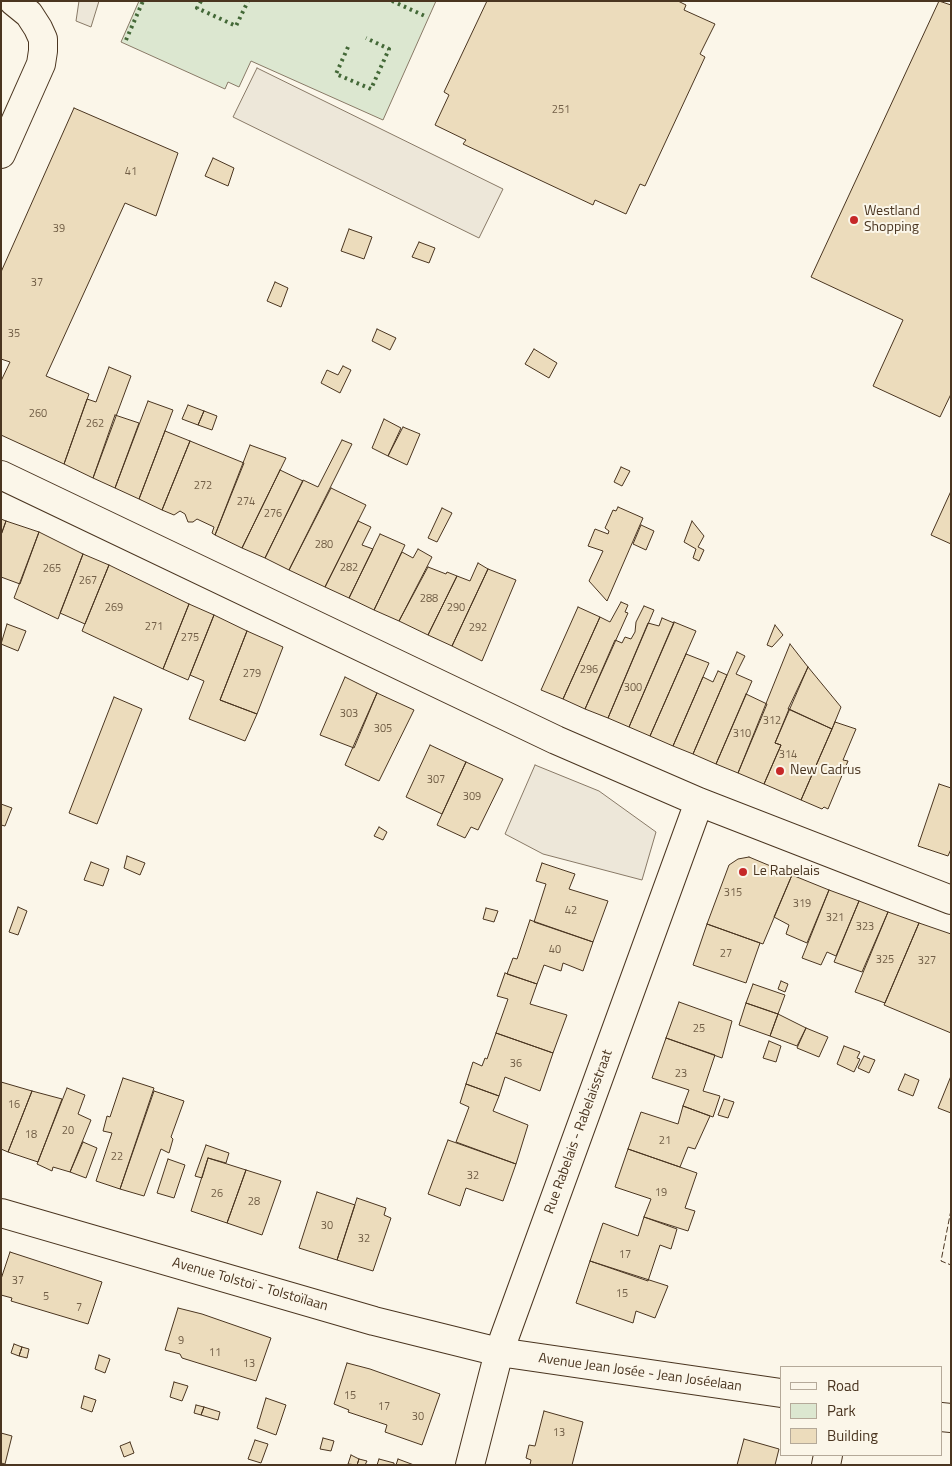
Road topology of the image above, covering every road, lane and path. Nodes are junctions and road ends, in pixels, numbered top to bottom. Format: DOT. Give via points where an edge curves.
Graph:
graph roads {
  1 [pos="13,1"];
  2 [pos="1,154"];
  3 [pos="1,475"];
  4 [pos="699,802"];
  5 [pos="951,900"];
  6 [pos="1,1213"];
  7 [pos="499,1352"];
  8 [pos="780,1393"];
  9 [pos="470,1465"];
  1 -- 2 [label="street" via="29,14 38,28 43,39 43,51 41,64"];
  3 -- 4 [label="street" via="556,740"];
  4 -- 5 [label="street"];
  4 -- 7 [label="street, Rue Rabelais - Rabelaisstraat"];
  6 -- 7 [label="street, Avenue Tolstoï - Tolstoïlaan" via="374,1321"];
  7 -- 8 [label="street, Avenue Jean Josée - Jean Joséelaan"];
  7 -- 9 [label="street, Rue Rabelais - Rabelaisstraat"];
}
